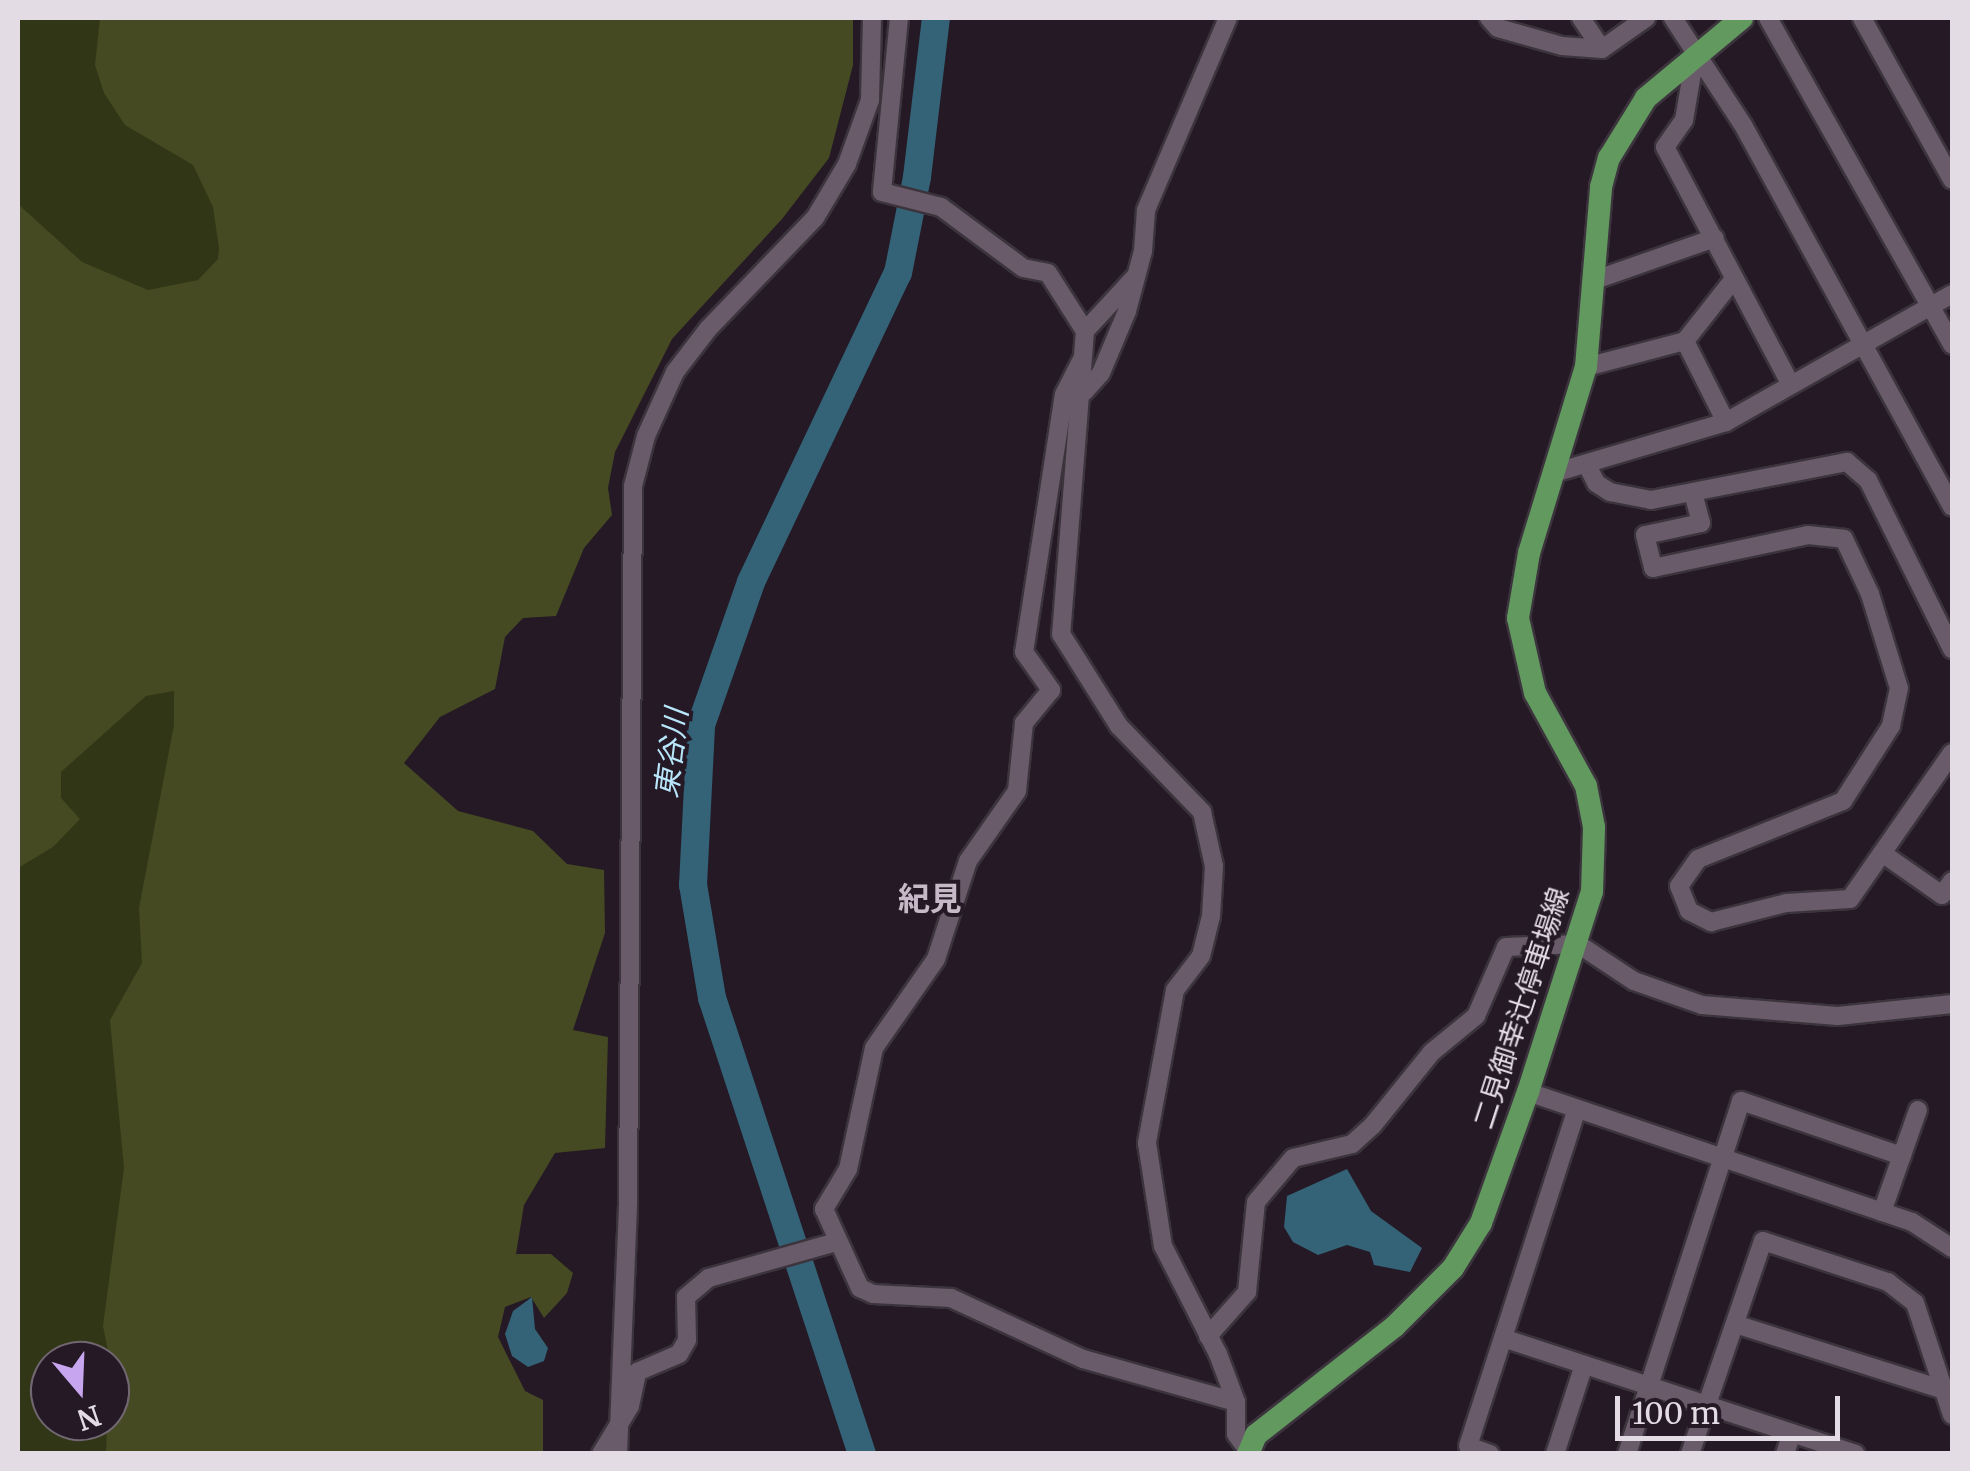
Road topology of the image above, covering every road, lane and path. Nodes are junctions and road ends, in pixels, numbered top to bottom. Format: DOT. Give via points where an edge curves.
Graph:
graph roads {
  1 [pos="872,18"];
  2 [pos="899,18"];
  3 [pos="1228,18"];
  4 [pos="1489,18"];
  5 [pos="1581,18"];
  6 [pos="1646,18"];
  7 [pos="1673,18"];
  8 [pos="1742,18"];
  9 [pos="1768,18"];
  10 [pos="1862,18"];
  11 [pos="1602,49"];
  12 [pos="1696,50"];
  13 [pos="1952,180"];
  14 [pos="1715,238"];
  15 [pos="1136,276"];
  16 [pos="1733,280"];
  17 [pos="1592,281"];
  18 [pos="1952,294"];
  19 [pos="1931,307"];
  20 [pos="1085,331"];
  21 [pos="1685,341"];
  22 [pos="1952,345"];
  23 [pos="1863,346"];
  24 [pos="1083,359"];
  25 [pos="1586,367"];
  26 [pos="1790,383"];
  27 [pos="1084,392"];
  28 [pos="1726,422"];
  29 [pos="1588,467"];
  30 [pos="1557,472"];
  31 [pos="1693,493"];
  32 [pos="1952,508"];
  33 [pos="1948,620"];
  34 [pos="1952,650"];
  35 [pos="1952,753"];
  36 [pos="1882,854"];
  37 [pos="1952,881"];
  38 [pos="1578,944"];
  39 [pos="1952,1004"];
  40 [pos="1528,1092"];
  41 [pos="1577,1109"];
  42 [pos="1918,1110"];
  43 [pos="1902,1156"];
  44 [pos="1721,1158"];
  45 [pos="1882,1212"];
  46 [pos="827,1243"];
  47 [pos="1952,1248"];
  48 [pos="1734,1324"];
  49 [pos="1208,1336"];
  50 [pos="1503,1338"];
  51 [pos="1584,1364"];
  52 [pos="1650,1386"];
  53 [pos="1944,1390"];
  54 [pos="1236,1402"];
  55 [pos="1707,1405"];
  56 [pos="1952,1415"];
  57 [pos="617,1425"];
  58 [pos="1792,1433"];
  59 [pos="1247,1451"];
  60 [pos="600,1454"];
  61 [pos="618,1454"];
  62 [pos="1490,1454"];
  63 [pos="1556,1454"];
  64 [pos="1626,1454"];
  65 [pos="1690,1454"];
  66 [pos="1785,1454"];
  67 [pos="1855,1454"];
  1 -- 57 [label="street" via="870,100 847,164 815,218 708,328 675,372 646,436 633,486 628,1202"];
  2 -- 20 [label="street" via="882,192 935,205 1023,268 1048,273"];
  3 -- 15 [label="street" via="1146,210"];
  4 -- 11 [label="street" via="1498,28 1562,46"];
  5 -- 11 [label="street"];
  6 -- 11 [label="street"];
  7 -- 12 [label="street"];
  8 -- 12 [label="main road, 二見御幸辻停車場線"];
  9 -- 19 [label="street"];
  10 -- 13 [label="street"];
  12 -- 14 [label="street" via="1684,120 1666,148"];
  12 -- 17 [label="main road, 二見御幸辻停車場線" via="1646,98 1609,158"];
  12 -- 23 [label="street"];
  14 -- 16 [label="street"];
  14 -- 17 [label="street"];
  15 -- 20 [label="street"];
  15 -- 27 [label="street" via="1101,373"];
  16 -- 21 [label="street"];
  16 -- 26 [label="street"];
  17 -- 25 [label="main road, 二見御幸辻停車場線"];
  18 -- 19 [label="street"];
  19 -- 22 [label="street"];
  19 -- 23 [label="street"];
  20 -- 24 [label="street"];
  21 -- 25 [label="street"];
  21 -- 28 [label="street"];
  23 -- 26 [label="street"];
  23 -- 32 [label="street"];
  24 -- 27 [label="street"];
  24 -- 46 [label="street" via="1064,394 1024,652 1050,690 1024,723 1017,791 968,861 936,959 911,989 865,1071 848,1169 824,1209"];
  25 -- 30 [label="main road, 二見御幸辻停車場線"];
  26 -- 28 [label="street"];
  27 -- 49 [label="street" via="1061,634 1119,726 1202,812 1214,866 1201,956 1175,990 1147,1142 1164,1246"];
  28 -- 29 [label="street"];
  29 -- 30 [label="street"];
  29 -- 31 [label="street" via="1596,483 1632,498"];
  30 -- 38 [label="main road, 二見御幸辻停車場線" via="1529,553 1518,618 1536,693 1586,786 1594,827 1592,892"];
  31 -- 33 [label="street" via="1847,462 1868,480"];
  31 -- 36 [label="street" via="1702,522 1645,534 1653,568 1808,535 1844,539 1899,688 1891,726 1842,802 1698,858 1681,876 1682,901 1710,922 1786,903 1850,899"];
  33 -- 34 [label="street"];
  35 -- 36 [label="street"];
  36 -- 37 [label="street" via="1942,895"];
  38 -- 39 [label="street" via="1634,982 1702,1006 1838,1016"];
  38 -- 40 [label="main road, 二見御幸辻停車場線"];
  38 -- 49 [label="street" via="1506,947 1476,1016 1432,1052 1373,1124 1352,1144 1293,1158 1256,1202 1246,1292"];
  40 -- 41 [label="street"];
  40 -- 59 [label="main road, 二見御幸辻停車場線" via="1480,1223 1453,1268"];
  41 -- 44 [label="street"];
  41 -- 50 [label="street"];
  42 -- 43 [label="street"];
  43 -- 44 [label="street" via="1741,1100"];
  43 -- 45 [label="street"];
  44 -- 45 [label="street"];
  44 -- 52 [label="street"];
  45 -- 47 [label="street" via="1939,1235"];
  46 -- 54 [label="street" via="860,1288 873,1294 951,1298 1082,1359"];
  46 -- 57 [label="street" via="709,1278 686,1297 687,1340 679,1354 637,1372 630,1406"];
  48 -- 53 [label="street"];
  48 -- 53 [label="street" via="1763,1241 1888,1282 1915,1304"];
  48 -- 55 [label="street"];
  49 -- 54 [label="street"];
  50 -- 51 [label="street"];
  50 -- 62 [label="street" via="1468,1446"];
  51 -- 52 [label="street"];
  51 -- 63 [label="street"];
  52 -- 55 [label="street"];
  52 -- 64 [label="street"];
  53 -- 56 [label="street"];
  54 -- 59 [label="street" via="1236,1434"];
  55 -- 58 [label="street"];
  55 -- 65 [label="street"];
  57 -- 60 [label="street"];
  57 -- 61 [label="street"];
  58 -- 66 [label="street"];
  58 -- 67 [label="street"];
}
